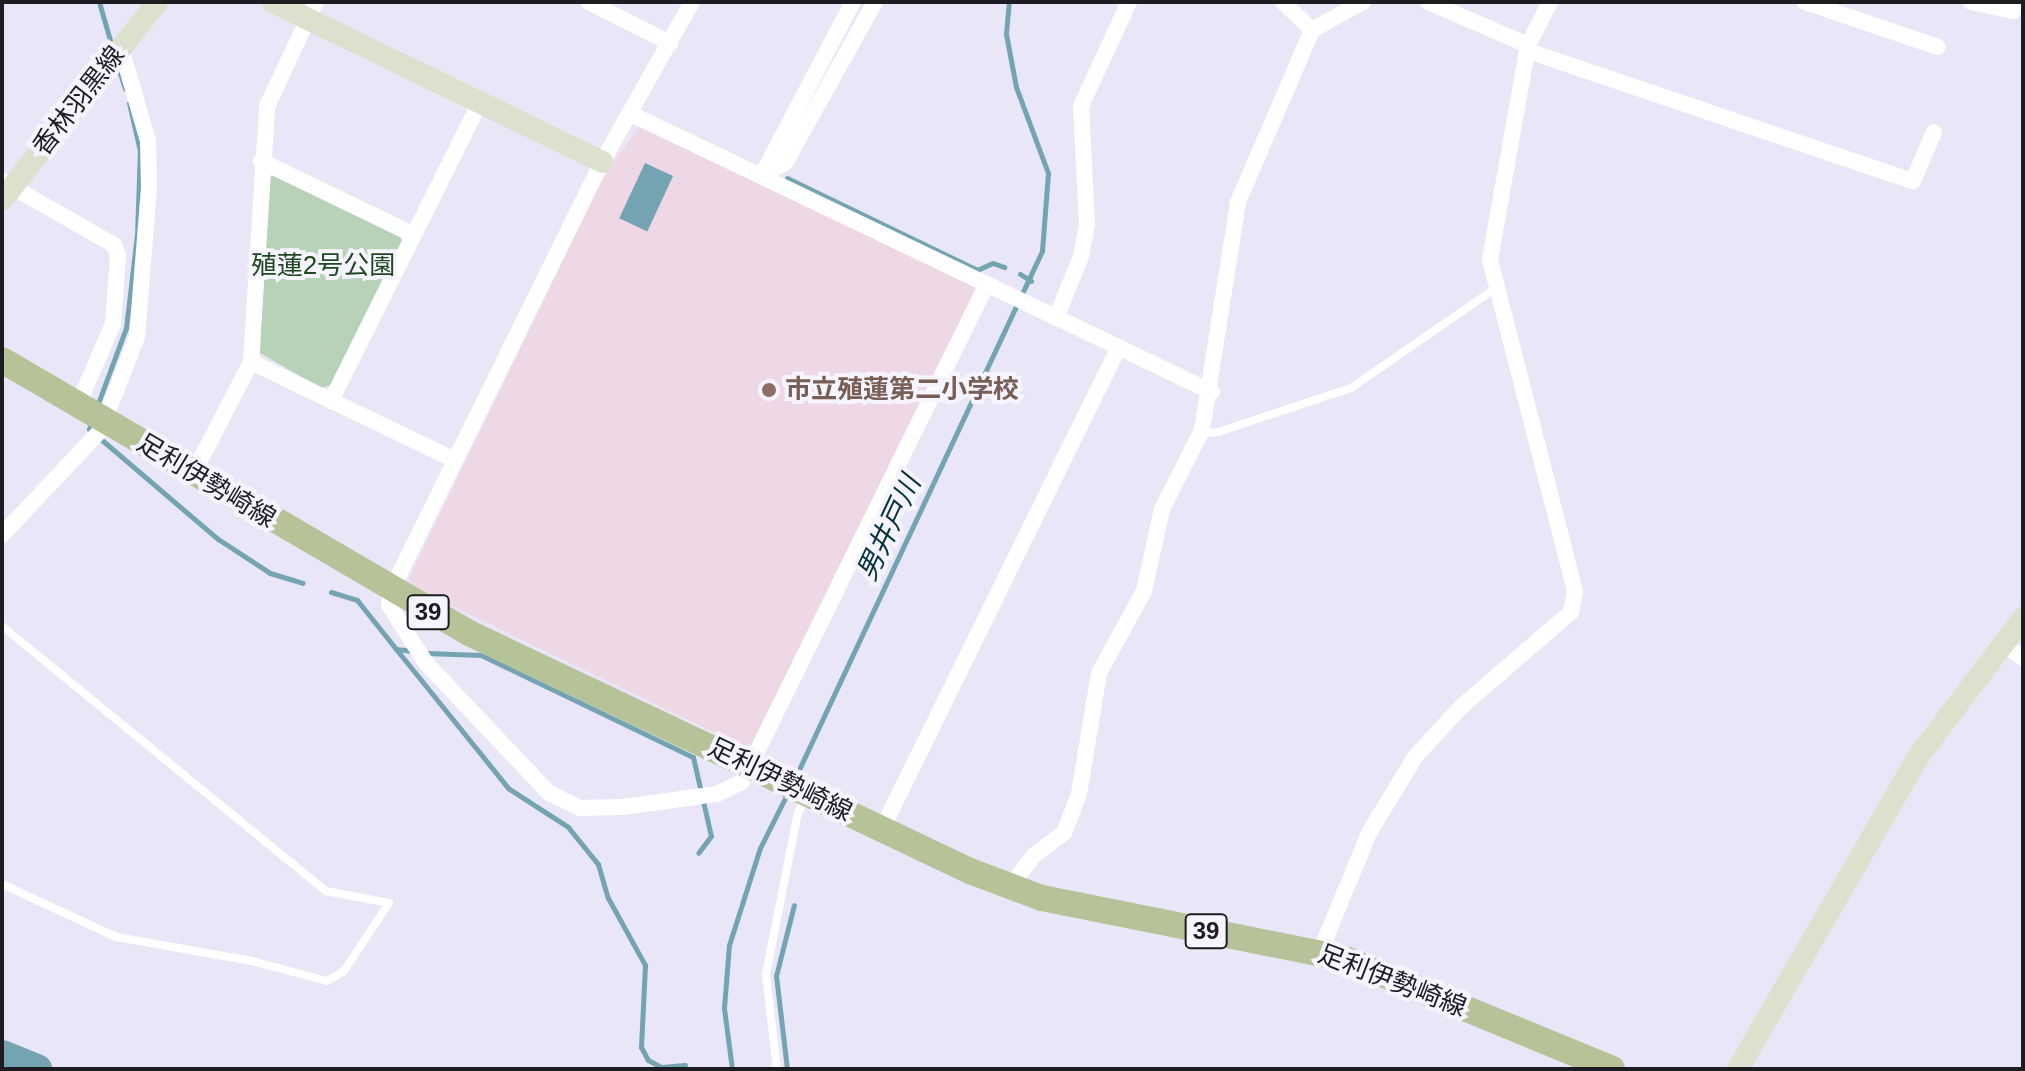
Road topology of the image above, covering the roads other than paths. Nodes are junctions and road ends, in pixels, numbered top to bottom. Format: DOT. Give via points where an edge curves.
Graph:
graph roads {
  1 [pos="157,2"];
  2 [pos="273,2"];
  3 [pos="589,2"];
  4 [pos="692,2"];
  5 [pos="853,2"];
  6 [pos="875,2"];
  7 [pos="1129,2"];
  8 [pos="1283,2"];
  9 [pos="1363,2"];
  10 [pos="1428,2"];
  11 [pos="1550,2"];
  12 [pos="1805,2"];
  13 [pos="1971,2"];
  14 [pos="2016,2"];
  15 [pos="312,10"];
  16 [pos="1312,30"];
  17 [pos="670,43"];
  18 [pos="1938,47"];
  19 [pos="1528,48"];
  20 [pos="116,54"];
  21 [pos="480,102"];
  22 [pos="631,114"];
  23 [pos="1934,132"];
  24 [pos="261,161"];
  25 [pos="602,162"];
  26 [pos="762,175"];
  27 [pos="6,189"];
  28 [pos="414,235"];
  29 [pos="987,284"];
  30 [pos="1497,287"];
  31 [pos="1056,318"];
  32 [pos="1119,347"];
  33 [pos="2,360"];
  34 [pos="251,362"];
  35 [pos="1212,392"];
  36 [pos="331,401"];
  37 [pos="94,420"];
  38 [pos="1201,433"];
  39 [pos="455,460"];
  40 [pos="194,472"];
  41 [pos="2,535"];
  42 [pos="391,591"];
  43 [pos="2023,618"];
  44 [pos="2,626"];
  45 [pos="2003,644"];
  46 [pos="2023,658"];
  47 [pos="761,770"];
  48 [pos="806,791"];
  49 [pos="882,829"];
  50 [pos="2,884"];
  51 [pos="1010,887"];
  52 [pos="1320,952"];
  53 [pos="777,1069"];
  54 [pos="1612,1069"];
  55 [pos="1738,1069"];
  1 -- 20 [label="street, 香林羽黒線"];
  2 -- 15 [label="street"];
  3 -- 17 [label="street"];
  4 -- 17 [label="street"];
  5 -- 26 [label="street"];
  6 -- 26 [label="street" via="785,163"];
  7 -- 31 [label="street" via="1081,106 1087,225 1081,256"];
  8 -- 16 [label="street"];
  9 -- 16 [label="street"];
  10 -- 19 [label="street"];
  11 -- 19 [label="street"];
  12 -- 18 [label="street"];
  13 -- 14 [label="street" via="2013,11"];
  15 -- 21 [label="street"];
  15 -- 24 [label="street" via="273,86"];
  16 -- 35 [label="street" via="1232,223"];
  17 -- 22 [label="street"];
  19 -- 23 [label="street" via="1913,181"];
  19 -- 30 [label="street" via="1492,224 1490,259"];
  20 -- 27 [label="street, 香林羽黒線"];
  20 -- 37 [label="street" via="148,141 149,189 137,337"];
  21 -- 25 [label="street"];
  21 -- 28 [label="street"];
  22 -- 25 [label="street"];
  22 -- 26 [label="street"];
  24 -- 28 [label="street"];
  24 -- 34 [label="street"];
  25 -- 39 [label="street"];
  26 -- 29 [label="street"];
  27 -- 37 [label="street" via="114,245 118,255 113,324"];
  28 -- 36 [label="street"];
  29 -- 31 [label="street"];
  29 -- 47 [label="street"];
  30 -- 38 [label="lane" via="1351,388"];
  30 -- 52 [label="street" via="1575,591 1571,612 1461,707 1415,757 1369,833"];
  31 -- 32 [label="street"];
  32 -- 35 [label="street"];
  32 -- 49 [label="street"];
  33 -- 37 [label="main road, 足利伊勢崎線 / 39"];
  34 -- 36 [label="street"];
  34 -- 40 [label="street"];
  35 -- 38 [label="street"];
  36 -- 39 [label="street"];
  37 -- 40 [label="main road, 足利伊勢崎線 / 39"];
  37 -- 41 [label="street"];
  38 -- 51 [label="street" via="1162,509 1148,580 1099,673 1079,794 1064,833 1033,856"];
  39 -- 42 [label="street"];
  40 -- 42 [label="main road, 足利伊勢崎線 / 39"];
  42 -- 47 [label="main road, 足利伊勢崎線 / 39"];
  42 -- 47 [label="street" via="389,605 426,663 549,793 580,808 717,794"];
  43 -- 45 [label="street"];
  44 -- 50 [label="lane" via="326,891 389,903 344,971 327,981 252,961 116,937"];
  45 -- 46 [label="street"];
  45 -- 55 [label="street" via="1918,757"];
  47 -- 48 [label="main road, 足利伊勢崎線 / 39"];
  48 -- 49 [label="main road, 足利伊勢崎線 / 39"];
  48 -- 53 [label="lane" via="766,974"];
  49 -- 51 [label="main road, 足利伊勢崎線 / 39"];
  51 -- 52 [label="main road, 足利伊勢崎線 / 39" via="1095,910"];
  52 -- 54 [label="main road, 足利伊勢崎線 / 39"];
}
